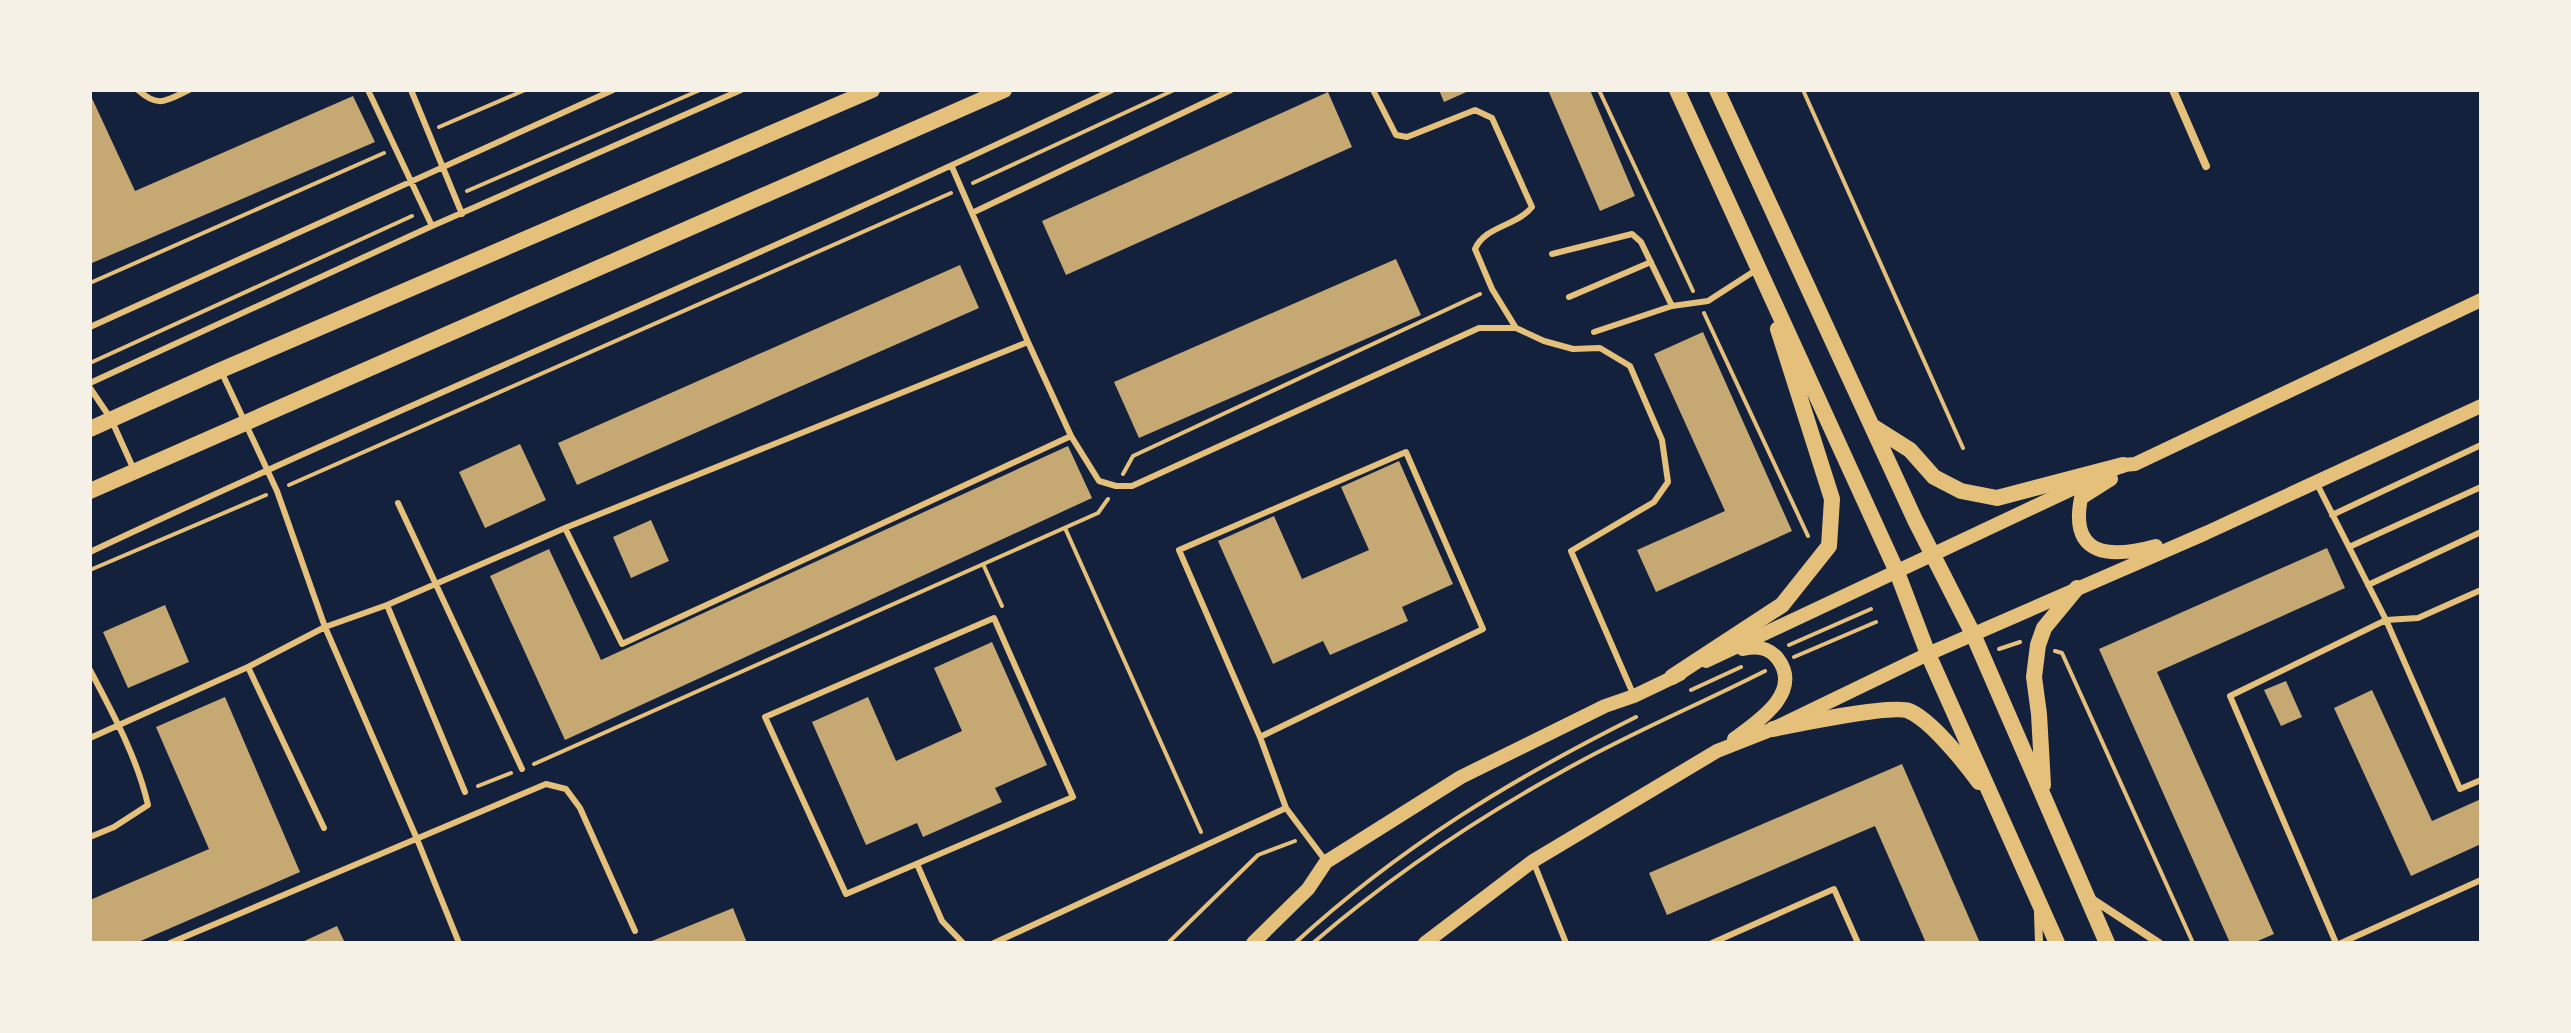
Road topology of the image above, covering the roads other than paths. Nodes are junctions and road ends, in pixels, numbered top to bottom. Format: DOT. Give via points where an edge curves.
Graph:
graph roads {
  1 [pos="138,90"];
  2 [pos="189,90"];
  3 [pos="368,90"];
  4 [pos="411,90"];
  5 [pos="613,90"];
  6 [pos="741,90"];
  7 [pos="872,90"];
  8 [pos="1004,90"];
  9 [pos="1112,90"];
  10 [pos="1231,90"];
  11 [pos="1373,90"];
  12 [pos="1677,90"];
  13 [pos="1717,90"];
  14 [pos="2173,90"];
  15 [pos="2206,166"];
  16 [pos="443,167"];
  17 [pos="952,167"];
  18 [pos="410,183"];
  19 [pos="972,213"];
  20 [pos="462,214"];
  21 [pos="432,226"];
  22 [pos="1552,254"];
  23 [pos="1651,262"];
  24 [pos="1759,269"];
  25 [pos="1768,289"];
  26 [pos="1569,297"];
  27 [pos="2481,300"];
  28 [pos="1672,306"];
  29 [pos="90,327"];
  30 [pos="1516,328"];
  31 [pos="1594,332"];
  32 [pos="1028,342"];
  33 [pos="221,370"];
  34 [pos="90,385"];
  35 [pos="2481,406"];
  36 [pos="111,419"];
  37 [pos="247,424"];
  38 [pos="1871,425"];
  39 [pos="90,429"];
  40 [pos="1071,436"];
  41 [pos="2481,445"];
  42 [pos="2129,465"];
  43 [pos="267,469"];
  44 [pos="134,470"];
  45 [pos="2316,482"];
  46 [pos="2481,487"];
  47 [pos="90,491"];
  48 [pos="398,503"];
  49 [pos="2332,515"];
  50 [pos="565,528"];
  51 [pos="2481,532"];
  52 [pos="2206,533"];
  53 [pos="2349,547"];
  54 [pos="90,552"];
  55 [pos="1935,555"];
  56 [pos="1897,572"];
  57 [pos="438,583"];
  58 [pos="2368,585"];
  59 [pos="2077,588"];
  60 [pos="2481,590"];
  61 [pos="387,605"];
  62 [pos="2386,620"];
  63 [pos="325,627"];
  64 [pos="1973,634"];
  65 [pos="1723,653"];
  66 [pos="1928,654"];
  67 [pos="248,667"];
  68 [pos="90,670"];
  69 [pos="1672,677"];
  70 [pos="1634,696"];
  71 [pos="119,725"];
  72 [pos="1773,729"];
  73 [pos="1260,737"];
  74 [pos="90,738"];
  75 [pos="1717,751"];
  76 [pos="522,769"];
  77 [pos="2481,780"];
  78 [pos="465,792"];
  79 [pos="2044,798"];
  80 [pos="1286,808"];
  81 [pos="324,828"];
  82 [pos="90,837"];
  83 [pos="417,839"];
  84 [pos="2020,859"];
  85 [pos="1533,861"];
  86 [pos="1326,862"];
  87 [pos="917,864"];
  88 [pos="2481,880"];
  89 [pos="2084,894"];
  90 [pos="2038,900"];
  91 [pos="635,931"];
  92 [pos="170,943"];
  93 [pos="459,943"];
  94 [pos="963,943"];
  95 [pos="994,943"];
  96 [pos="1253,943"];
  97 [pos="1425,943"];
  98 [pos="1566,943"];
  99 [pos="1712,943"];
  100 [pos="1858,943"];
  101 [pos="2039,943"];
  102 [pos="2057,943"];
  103 [pos="2107,943"];
  104 [pos="2159,943"];
  105 [pos="2339,943"];
  1 -- 2 [label="lane" via="162,103"];
  3 -- 18 [label="lane"];
  4 -- 16 [label="lane"];
  5 -- 16 [label="lane"];
  6 -- 20 [label="lane"];
  7 -- 33 [label="main road"];
  8 -- 37 [label="main road"];
  9 -- 17 [label="lane"];
  10 -- 19 [label="lane"];
  11 -- 30 [label="lane" via="1396,135 1407,137 1475,110 1492,118 1532,207 1525,216 1479,239 1475,249"];
  12 -- 24 [label="main road"];
  13 -- 38 [label="main road"];
  14 -- 15 [label="street"];
  16 -- 18 [label="lane"];
  16 -- 20 [label="lane"];
  17 -- 19 [label="lane"];
  17 -- 43 [label="lane"];
  18 -- 21 [label="lane"];
  18 -- 29 [label="lane"];
  19 -- 32 [label="lane"];
  20 -- 21 [label="lane"];
  21 -- 34 [label="lane"];
  22 -- 23 [label="lane" via="1632,234"];
  23 -- 26 [label="lane"];
  23 -- 28 [label="lane"];
  24 -- 25 [label="main road"];
  24 -- 28 [label="lane" via="1708,301"];
  25 -- 56 [label="main road"];
  25 -- 69 [label="main road" via="1832,499 1829,546 1782,605"];
  27 -- 42 [label="street"];
  28 -- 31 [label="lane"];
  30 -- 40 [label="lane" via="1479,328 1132,486 1099,481"];
  30 -- 70 [label="lane" via="1573,349 1600,348 1630,366 1662,440 1668,482 1654,502 1571,551"];
  32 -- 40 [label="lane"];
  32 -- 50 [label="lane"];
  33 -- 36 [label="main road"];
  33 -- 37 [label="lane"];
  34 -- 36 [label="lane"];
  35 -- 45 [label="street"];
  36 -- 39 [label="main road"];
  36 -- 44 [label="lane"];
  37 -- 43 [label="lane"];
  37 -- 44 [label="main road"];
  38 -- 42 [label="main road" via="1910,450 1934,477 1961,491 1997,498"];
  38 -- 55 [label="main road"];
  40 -- 50 [label="lane" via="622,644"];
  41 -- 49 [label="lane"];
  42 -- 52 [label="street" via="2081,498 2079,529 2090,546 2108,554 2134,552"];
  42 -- 55 [label="street"];
  43 -- 54 [label="lane"];
  43 -- 63 [label="lane"];
  44 -- 47 [label="main road"];
  45 -- 49 [label="lane"];
  45 -- 52 [label="street"];
  46 -- 53 [label="lane"];
  48 -- 57 [label="lane"];
  49 -- 53 [label="lane"];
  50 -- 57 [label="lane"];
  51 -- 58 [label="lane"];
  52 -- 59 [label="street"];
  53 -- 58 [label="lane"];
  55 -- 56 [label="street"];
  55 -- 64 [label="main road"];
  56 -- 65 [label="street"];
  56 -- 66 [label="main road"];
  57 -- 61 [label="lane"];
  57 -- 76 [label="lane"];
  58 -- 62 [label="lane"];
  59 -- 64 [label="street"];
  59 -- 79 [label="main road" via="2030,643"];
  60 -- 62 [label="lane" via="2418,618"];
  61 -- 63 [label="lane"];
  61 -- 78 [label="lane"];
  62 -- 77 [label="lane" via="2460,789"];
  62 -- 105 [label="lane" via="2230,696"];
  63 -- 67 [label="lane"];
  63 -- 83 [label="lane"];
  64 -- 66 [label="street"];
  64 -- 79 [label="main road"];
  65 -- 69 [label="street"];
  65 -- 75 [label="street" via="1755,646 1785,670 1782,695 1767,714"];
  66 -- 72 [label="street"];
  66 -- 84 [label="main road"];
  67 -- 71 [label="lane"];
  67 -- 81 [label="lane"];
  68 -- 71 [label="lane"];
  69 -- 70 [label="street"];
  70 -- 86 [label="street" via="1461,777"];
  71 -- 74 [label="lane"];
  71 -- 82 [label="lane" via="148,805"];
  72 -- 75 [label="street"];
  72 -- 84 [label="main road" via="1908,710 1928,724 1976,778"];
  73 -- 73 [label="lane" via="1179,550 1406,452 1483,629"];
  73 -- 80 [label="lane"];
  75 -- 85 [label="street"];
  79 -- 89 [label="main road"];
  80 -- 86 [label="lane"];
  80 -- 95 [label="lane"];
  83 -- 91 [label="lane" via="546,784 566,789 580,808"];
  83 -- 92 [label="lane"];
  83 -- 93 [label="lane"];
  84 -- 90 [label="main road"];
  85 -- 97 [label="street"];
  85 -- 98 [label="lane"];
  86 -- 96 [label="street" via="1308,889"];
  87 -- 87 [label="lane" via="1073,797 994,618 765,717 846,894"];
  87 -- 94 [label="lane" via="942,921"];
  88 -- 105 [label="lane"];
  89 -- 103 [label="main road"];
  89 -- 104 [label="street"];
  90 -- 101 [label="street"];
  90 -- 102 [label="main road"];
  99 -- 100 [label="lane" via="1834,889"];
}
